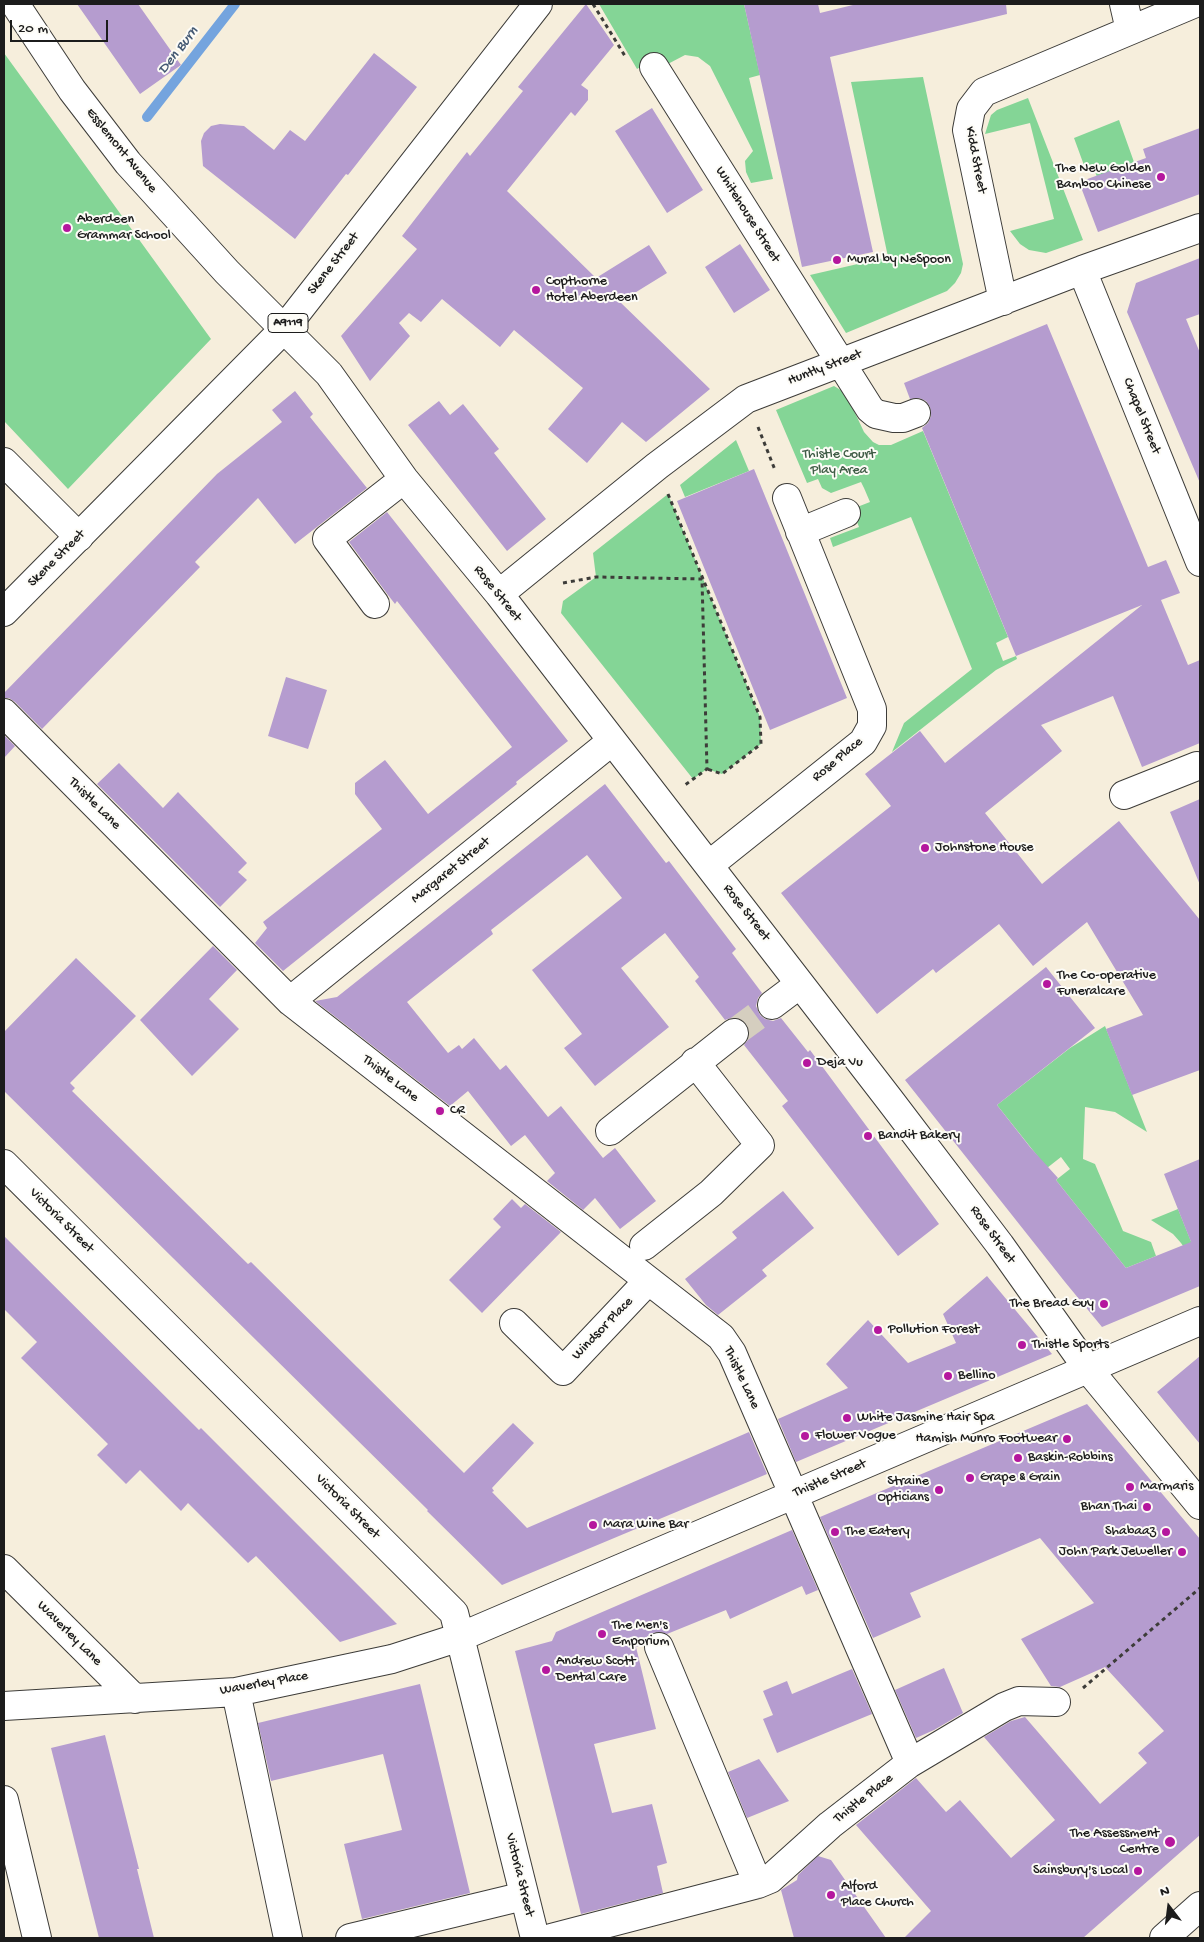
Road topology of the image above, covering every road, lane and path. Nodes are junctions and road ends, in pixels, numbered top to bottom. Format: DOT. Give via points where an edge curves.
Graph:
graph roads {
  1 [pos="15,4"];
  2 [pos="538,4"];
  3 [pos="593,4"];
  4 [pos="1124,4"];
  5 [pos="1193,4"];
  6 [pos="1130,30"];
  7 [pos="654,67"];
  8 [pos="1200,228"];
  9 [pos="1082,270"];
  10 [pos="1003,301"];
  11 [pos="284,329"];
  12 [pos="840,362"];
  13 [pos="746,399"];
  14 [pos="916,413"];
  15 [pos="4,462"];
  16 [pos="657,466"];
  17 [pos="404,479"];
  18 [pos="787,498"];
  19 [pos="846,513"];
  20 [pos="800,532"];
  21 [pos="78,537"];
  22 [pos="1200,562"];
  23 [pos="702,579"];
  24 [pos="557,584"];
  25 [pos="498,594"];
  26 [pos="375,604"];
  27 [pos="4,612"];
  28 [pos="4,713"];
  29 [pos="612,741"];
  30 [pos="1197,766"];
  31 [pos="707,769"];
  32 [pos="1124,795"];
  33 [pos="660,803"];
  34 [pos="709,865"];
  35 [pos="800,984"];
  36 [pos="290,1001"];
  37 [pos="772,1006"];
  38 [pos="734,1033"];
  39 [pos="695,1062"];
  40 [pos="610,1131"];
  41 [pos="4,1164"];
  42 [pos="644,1246"];
  43 [pos="648,1281"];
  44 [pos="1200,1321"];
  45 [pos="514,1323"];
  46 [pos="1088,1369"];
  47 [pos="793,1494"];
  48 [pos="1200,1505"];
  49 [pos="4,1570"];
  50 [pos="1200,1588"];
  51 [pos="460,1637"];
  52 [pos="659,1647"];
  53 [pos="1081,1690"];
  54 [pos="236,1692"];
  55 [pos="135,1699"];
  56 [pos="1056,1702"];
  57 [pos="4,1706"];
  58 [pos="910,1763"];
  59 [pos="4,1801"];
  60 [pos="758,1884"];
  61 [pos="524,1896"];
  62 [pos="1200,1906"];
  63 [pos="37,1938"];
  64 [pos="288,1938"];
  65 [pos="350,1938"];
  66 [pos="535,1938"];
  67 [pos="551,1938"];
  68 [pos="1164,1938"];
  1 -- 11 [label="street, Esslemont Avenue" via="72,90 128,163 227,272"];
  2 -- 11 [label="street, Skene Street / A9119"];
  3 -- 7 [label="path" via="636,74"];
  4 -- 6 [label="street"];
  5 -- 6 [label="street, Kidd Street"];
  6 -- 10 [label="street, Kidd Street" via="984,92 971,109 967,130"];
  7 -- 12 [label="street, Whitehouse Street"];
  8 -- 9 [label="street, Huntly Street"];
  9 -- 10 [label="street, Huntly Street"];
  9 -- 22 [label="street, Chapel Street"];
  10 -- 12 [label="street, Huntly Street"];
  11 -- 17 [label="street, Rose Street" via="328,374"];
  11 -- 21 [label="street, Skene Street / A9119"];
  12 -- 13 [label="street, Huntly Street"];
  12 -- 14 [label="street, Whitehouse Street" via="876,414 904,418"];
  13 -- 16 [label="street, Huntly Street"];
  13 -- 18 [label="path"];
  15 -- 21 [label="street"];
  16 -- 23 [label="path"];
  16 -- 25 [label="street, Huntly Street"];
  17 -- 25 [label="street, Rose Street"];
  17 -- 26 [label="street" via="327,539"];
  18 -- 20 [label="street, Rose Place"];
  19 -- 20 [label="street"];
  20 -- 34 [label="street, Rose Place" via="872,708 872,726 863,742"];
  21 -- 27 [label="street, Skene Street / A9119"];
  23 -- 24 [label="path" via="596,577"];
  23 -- 31 [label="path"];
  23 -- 31 [label="path" via="760,717 762,744 722,774"];
  25 -- 29 [label="street, Rose Street"];
  28 -- 36 [label="street, Thistle Lane"];
  29 -- 33 [label="street, Rose Street"];
  29 -- 36 [label="street, Margaret Street"];
  30 -- 32 [label="street"];
  31 -- 33 [label="path"];
  33 -- 34 [label="street, Rose Street"];
  34 -- 35 [label="street, Rose Street"];
  35 -- 37 [label="street"];
  35 -- 46 [label="street, Rose Street" via="995,1238"];
  36 -- 43 [label="street, Thistle Lane"];
  38 -- 39 [label="street"];
  39 -- 40 [label="street"];
  39 -- 42 [label="street" via="760,1145 711,1192"];
  41 -- 51 [label="street, Victoria Street" via="454,1614"];
  43 -- 45 [label="street, Windsor Place" via="563,1371"];
  43 -- 47 [label="street, Thistle Lane" via="721,1337 732,1353"];
  44 -- 46 [label="street, Thistle Street"];
  46 -- 47 [label="street, Thistle Street"];
  46 -- 48 [label="street, Rose Street"];
  47 -- 51 [label="street, Thistle Street"];
  47 -- 58 [label="street"];
  49 -- 55 [label="street, Waverley Lane"];
  50 -- 53 [label="path"];
  51 -- 54 [label="street, Waverley Place" via="392,1659"];
  51 -- 61 [label="street, Victoria Street"];
  52 -- 60 [label="street"];
  54 -- 55 [label="street, Waverley Place"];
  54 -- 64 [label="street"];
  55 -- 57 [label="street, Waverley Place"];
  56 -- 58 [label="street, Thistle Place" via="1019,1701 1004,1706"];
  58 -- 60 [label="street, Thistle Place" via="830,1825 770,1879"];
  59 -- 63 [label="street"];
  60 -- 67 [label="street, Thistle Place"];
  61 -- 65 [label="street"];
  61 -- 66 [label="street, Victoria Street"];
  62 -- 68 [label="street"];
}
